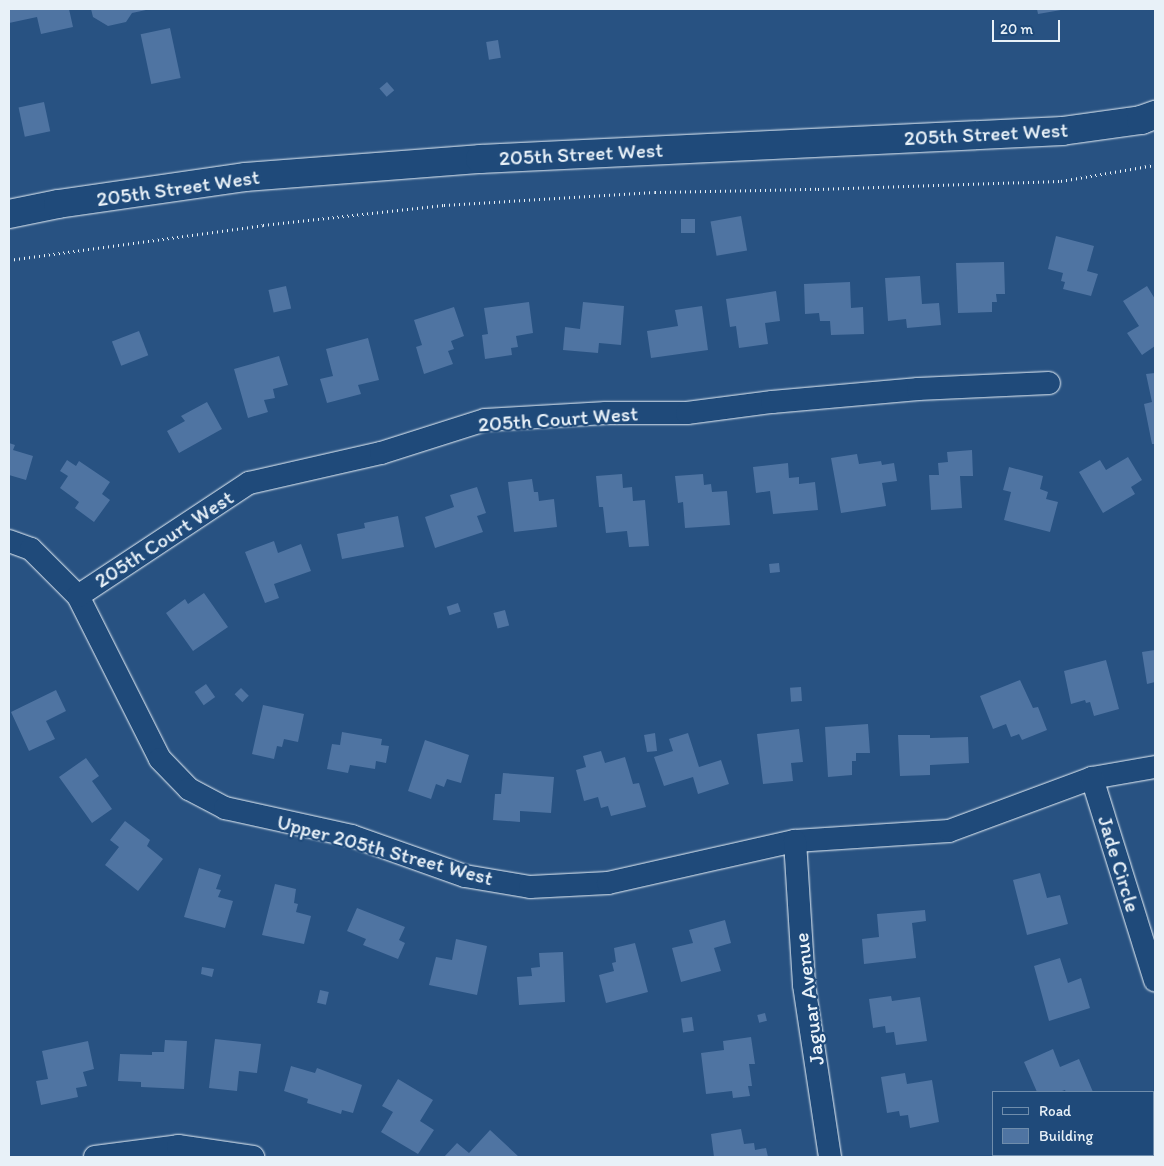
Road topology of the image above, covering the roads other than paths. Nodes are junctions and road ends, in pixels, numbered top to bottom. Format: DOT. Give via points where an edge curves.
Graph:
graph roads {
  1 [pos="1155,115"];
  2 [pos="9,214"];
  3 [pos="1049,383"];
  4 [pos="9,541"];
  5 [pos="78,596"];
  6 [pos="1155,767"];
  7 [pos="1092,778"];
  8 [pos="795,841"];
  9 [pos="1155,980"];
  10 [pos="95,1157"];
  11 [pos="253,1157"];
  12 [pos="830,1157"];
  1 -- 2 [label="street, 205th Street West" via="1141,120 1062,131 480,159 246,177"];
  3 -- 5 [label="street, 205th Court West" via="918,389 687,413 606,413 486,420 381,453 249,483"];
  4 -- 5 [label="street, Upper 205th Street West" via="31,550"];
  5 -- 8 [label="street, Upper 205th Street West" via="160,759 189,788 225,808 352,836 465,876 530,887 608,883"];
  6 -- 7 [label="street, Upper 205th Street West"];
  7 -- 8 [label="street, Upper 205th Street West" via="949,831"];
  7 -- 9 [label="street, Jade Circle"];
  8 -- 12 [label="street, Jaguar Avenue" via="804,985"];
  10 -- 11 [label="street" via="178,1146"];
}
